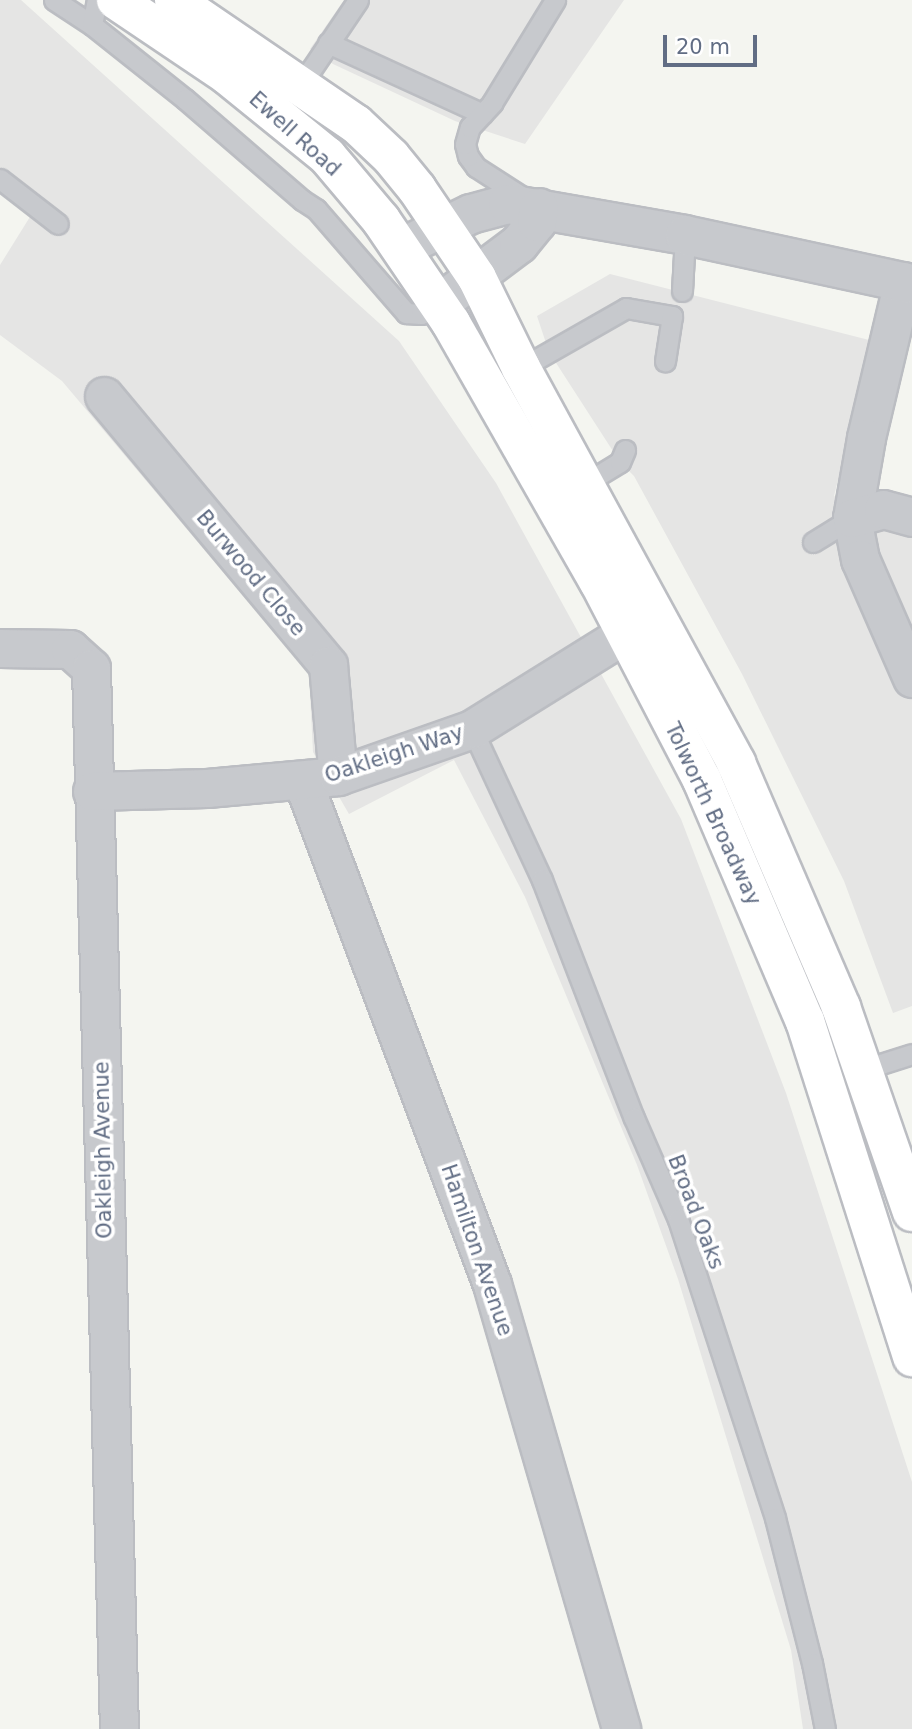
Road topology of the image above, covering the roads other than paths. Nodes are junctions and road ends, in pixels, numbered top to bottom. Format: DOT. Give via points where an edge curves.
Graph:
graph roads {
  1 [pos="54,0"];
  2 [pos="97,0"];
  3 [pos="174,0"];
  4 [pos="358,0"];
  5 [pos="555,0"];
  6 [pos="104,12"];
  7 [pos="328,43"];
  8 [pos="302,85"];
  9 [pos="483,114"];
  10 [pos="280,116"];
  11 [pos="0,179"];
  12 [pos="539,208"];
  13 [pos="58,224"];
  14 [pos="443,226"];
  15 [pos="685,235"];
  16 [pos="401,248"];
  17 [pos="477,278"];
  18 [pos="907,282"];
  19 [pos="682,291"];
  20 [pos="439,304"];
  21 [pos="665,361"];
  22 [pos="521,368"];
  23 [pos="104,396"];
  24 [pos="625,450"];
  25 [pos="584,484"];
  26 [pos="912,517"];
  27 [pos="852,518"];
  28 [pos="813,542"];
  29 [pos="626,633"];
  30 [pos="0,648"];
  31 [pos="912,678"];
  32 [pos="472,729"];
  33 [pos="321,779"];
  34 [pos="92,791"];
  35 [pos="912,1054"];
  36 [pos="865,1069"];
  37 [pos="912,1212"];
  38 [pos="912,1357"];
  39 [pos="120,1729"];
  40 [pos="621,1729"];
  41 [pos="825,1729"];
  1 -- 6 [label="lane"];
  2 -- 6 [label="lane"];
  3 -- 8 [label="main road, Ewell Road"];
  4 -- 7 [label="lane"];
  5 -- 9 [label="lane"];
  6 -- 10 [label="main road, Ewell Road" via="227,75"];
  6 -- 20 [label="lane" via="185,99 316,209 406,313 421,314"];
  7 -- 8 [label="lane"];
  7 -- 9 [label="lane"];
  8 -- 10 [label="lane"];
  8 -- 14 [label="main road, Ewell Road" via="356,124 391,157"];
  9 -- 12 [label="lane" via="470,127 465,144 468,156 476,167"];
  10 -- 16 [label="main road, Ewell Road" via="327,156"];
  11 -- 13 [label="lane"];
  12 -- 14 [label="street" via="508,204"];
  12 -- 15 [label="street"];
  12 -- 17 [label="street" via="534,228"];
  14 -- 16 [label="street"];
  14 -- 17 [label="main road, Ewell Road"];
  15 -- 18 [label="street"];
  15 -- 19 [label="lane"];
  16 -- 20 [label="main road, Ewell Road"];
  17 -- 20 [label="street"];
  17 -- 22 [label="main road, Tolworth Broadway"];
  18 -- 27 [label="street" via="866,438"];
  20 -- 29 [label="main road, Tolworth Broadway"];
  21 -- 22 [label="lane" via="671,316 626,308"];
  22 -- 25 [label="main road, Tolworth Broadway"];
  23 -- 33 [label="street, Burwood Close" via="328,665"];
  24 -- 25 [label="lane" via="620,462"];
  25 -- 36 [label="main road, Tolworth Broadway" via="736,763"];
  26 -- 27 [label="street" via="883,509"];
  27 -- 28 [label="lane"];
  27 -- 31 [label="street" via="860,559"];
  29 -- 32 [label="street, Oakleigh Way"];
  29 -- 38 [label="main road, Tolworth Broadway" via="702,780 805,1021"];
  30 -- 34 [label="street, Oakleigh Avenue" via="70,649 91,668"];
  32 -- 33 [label="street, Oakleigh Way"];
  32 -- 41 [label="lane, Broad Oaks" via="542,880 678,1219 775,1518 813,1663"];
  33 -- 34 [label="street, Oakleigh Way"];
  33 -- 40 [label="street, Hamilton Avenue" via="492,1284"];
  34 -- 39 [label="street, Oakleigh Avenue"];
  35 -- 36 [label="lane"];
  36 -- 37 [label="main road, Tolworth Broadway"];
}
